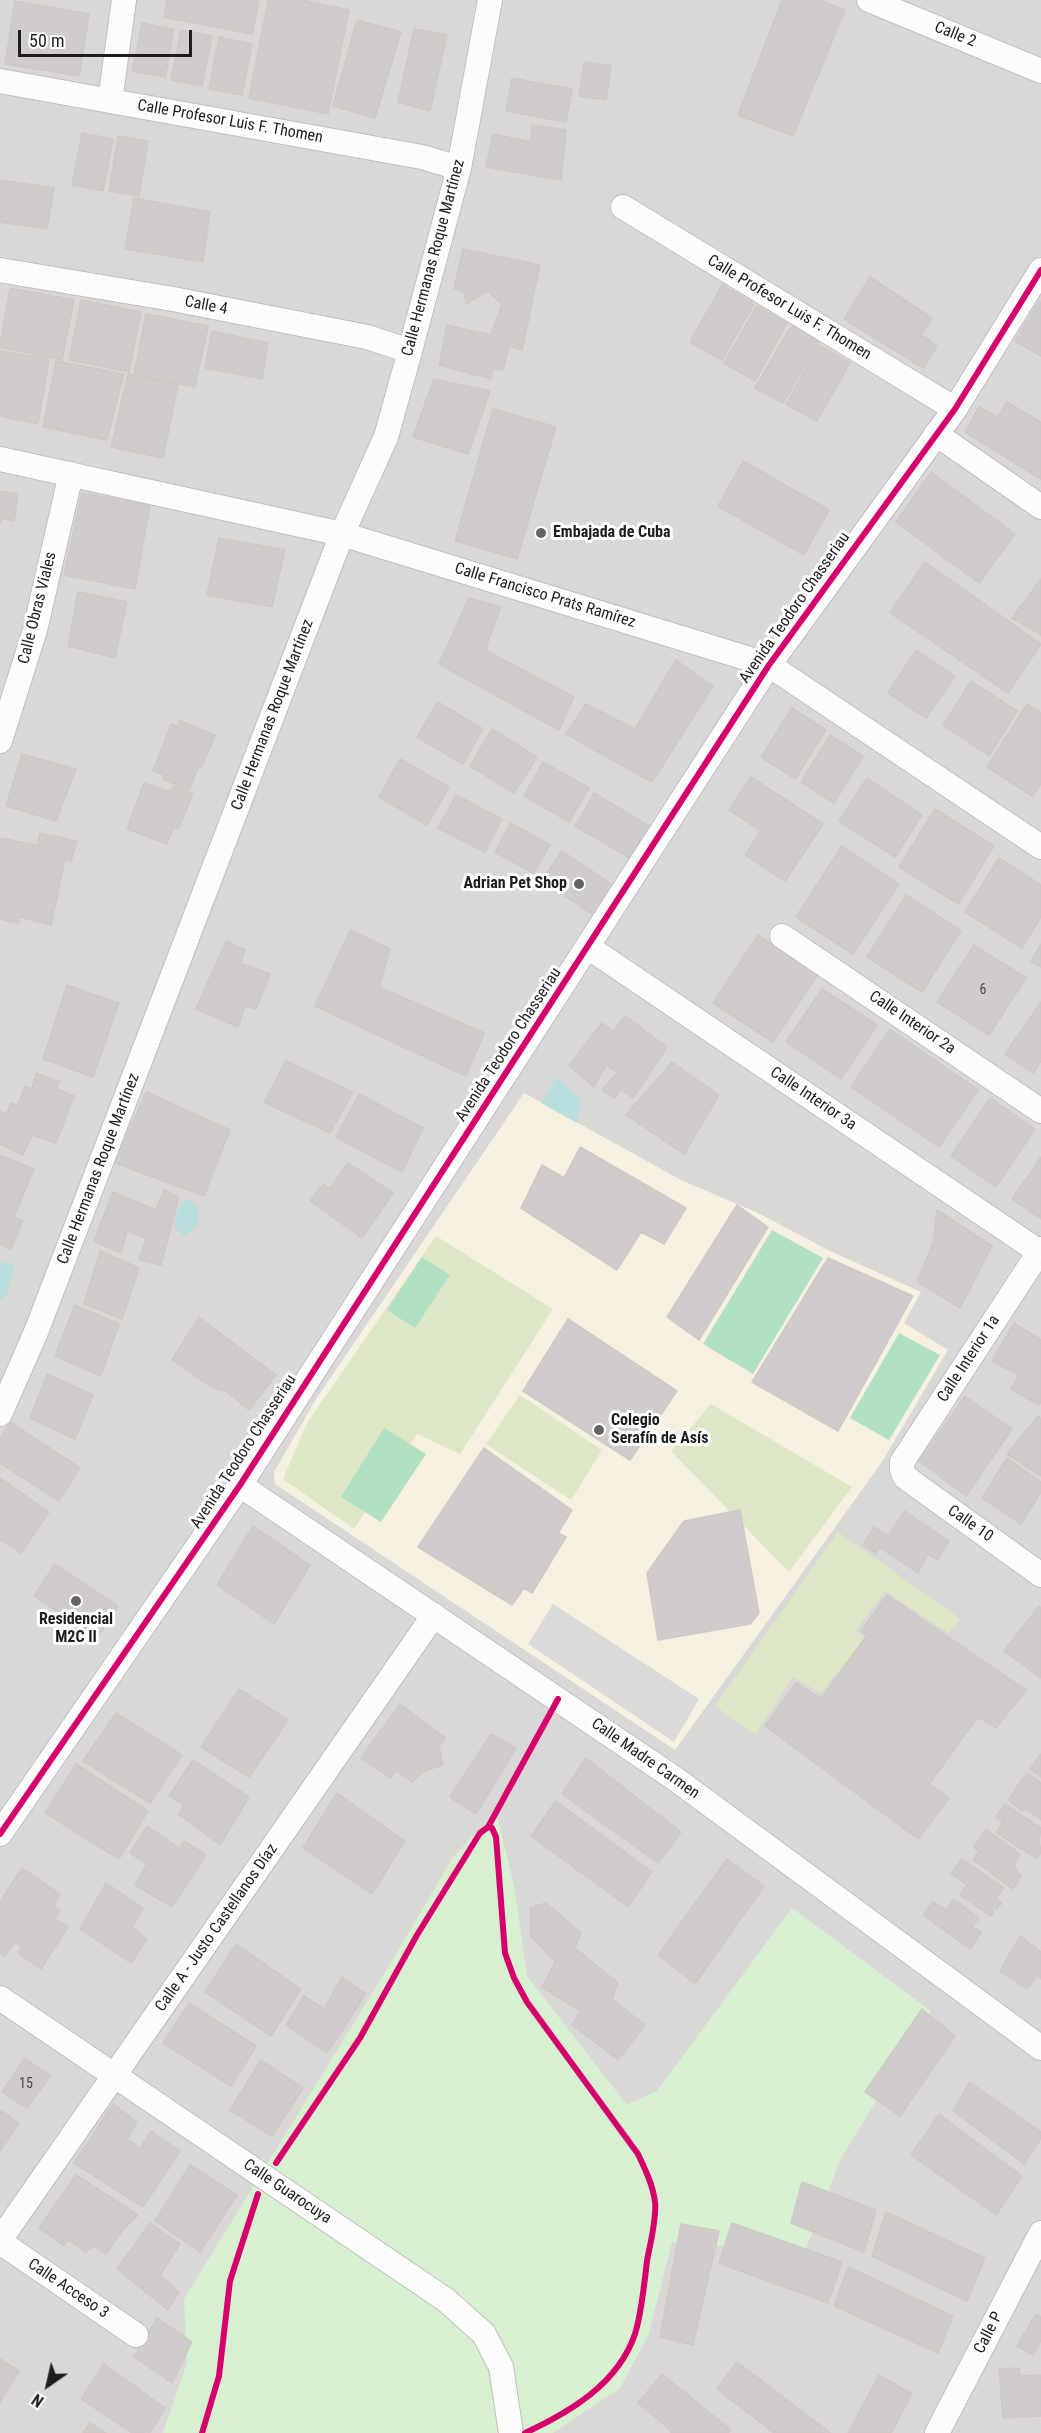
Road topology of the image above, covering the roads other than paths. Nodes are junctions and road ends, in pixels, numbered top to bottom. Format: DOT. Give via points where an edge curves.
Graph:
graph roads {
  1 [pos="124,0"];
  2 [pos="490,0"];
  3 [pos="868,0"];
  4 [pos="1041,71"];
  5 [pos="0,81"];
  6 [pos="110,101"];
  7 [pos="459,168"];
  8 [pos="623,207"];
  9 [pos="0,270"];
  10 [pos="1041,270"];
  11 [pos="410,351"];
  12 [pos="955,409"];
  13 [pos="936,434"];
  14 [pos="0,459"];
  15 [pos="71,474"];
  16 [pos="1041,507"];
  17 [pos="342,534"];
  18 [pos="770,665"];
  19 [pos="0,741"];
  20 [pos="1041,847"];
  21 [pos="782,936"];
  22 [pos="588,947"];
  23 [pos="1041,1111"];
  24 [pos="1040,1250"];
  25 [pos="1,1410"];
  26 [pos="902,1470"];
  27 [pos="240,1485"];
  28 [pos="1038,1565"];
  29 [pos="434,1615"];
  30 [pos="0,1834"];
  31 [pos="0,1998"];
  32 [pos="1041,2048"];
  33 [pos="114,2076"];
  34 [pos="1041,2233"];
  35 [pos="0,2241"];
  36 [pos="136,2335"];
  37 [pos="511,2433"];
  38 [pos="937,2433"];
  1 -- 6 [label="street"];
  2 -- 7 [label="street, Calle Hermanas Roque Martínez"];
  3 -- 4 [label="street, Calle 2"];
  5 -- 6 [label="street, Calle Profesor Luis F. Thomen"];
  6 -- 7 [label="street, Calle Profesor Luis F. Thomen" via="422,157"];
  7 -- 11 [label="street, Calle Hermanas Roque Martínez"];
  8 -- 12 [label="street, Calle Profesor Luis F. Thomen"];
  9 -- 11 [label="street, Calle 4" via="367,337"];
  10 -- 12 [label="street, Avenida Teodoro Chasseriau"];
  11 -- 17 [label="street, Calle Hermanas Roque Martínez" via="386,437"];
  12 -- 13 [label="street, Avenida Teodoro Chasseriau"];
  13 -- 16 [label="street"];
  13 -- 18 [label="street, Avenida Teodoro Chasseriau"];
  14 -- 15 [label="street, Calle Francisco Prats Ramírez"];
  15 -- 17 [label="street, Calle Francisco Prats Ramírez"];
  15 -- 19 [label="street, Calle Obras Viales" via="35,630"];
  17 -- 18 [label="street, Calle Francisco Prats Ramírez"];
  17 -- 25 [label="street, Calle Hermanas Roque Martínez" via="40,1321"];
  18 -- 20 [label="street, Calle Francisco Prats Ramírez"];
  18 -- 22 [label="street, Avenida Teodoro Chasseriau"];
  21 -- 23 [label="street, Calle Interior 2a"];
  22 -- 24 [label="street, Calle Interior 3a"];
  22 -- 27 [label="street, Avenida Teodoro Chasseriau"];
  24 -- 26 [label="street, Calle Interior 1a" via="902,1462"];
  26 -- 28 [label="street, Calle 10" via="905,1477"];
  27 -- 29 [label="street, Calle Madre Carmen"];
  27 -- 30 [label="street, Avenida Teodoro Chasseriau"];
  29 -- 32 [label="street, Calle Madre Carmen" via="674,1778"];
  29 -- 33 [label="street, Calle A - Justo Castellanos Díaz"];
  31 -- 33 [label="street, Calle Guarocuya"];
  33 -- 35 [label="street, Calle A - Justo Castellanos Díaz"];
  33 -- 37 [label="street, Calle Guarocuya" via="446,2300 484,2334 501,2367"];
  34 -- 38 [label="street, Calle P"];
  35 -- 36 [label="street, Calle Acceso 3"];
}
